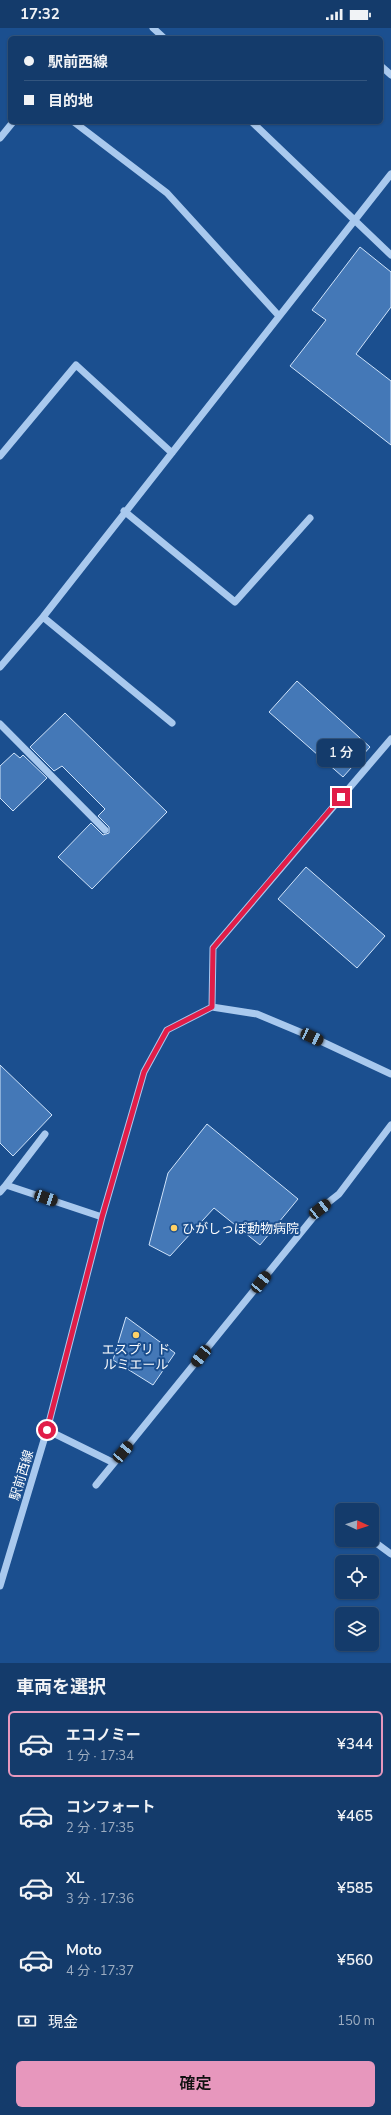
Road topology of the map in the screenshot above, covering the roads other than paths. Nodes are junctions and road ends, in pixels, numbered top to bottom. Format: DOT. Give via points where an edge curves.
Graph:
graph roads {
  1 [pos="153,28"];
  2 [pos="162,36"];
  3 [pos="383,68"];
  4 [pos="391,75"];
  5 [pos="11,124"];
  6 [pos="77,124"];
  7 [pos="254,124"];
  8 [pos="0,138"];
  9 [pos="391,174"];
  10 [pos="354,220"];
  11 [pos="391,254"];
  12 [pos="279,316"];
  13 [pos="172,453"];
  14 [pos="0,456"];
  15 [pos="124,511"];
  16 [pos="310,518"];
  17 [pos="43,617"];
  18 [pos="0,667"];
  19 [pos="172,723"];
  20 [pos="0,724"];
  21 [pos="391,739"];
  22 [pos="105,830"];
  23 [pos="212,1007"];
  24 [pos="391,1074"];
  25 [pos="391,1125"];
  26 [pos="45,1134"];
  27 [pos="6,1185"];
  28 [pos="0,1192"];
  29 [pos="102,1217"];
  30 [pos="47,1430"];
  31 [pos="114,1463"];
  32 [pos="96,1485"];
  33 [pos="379,1545"];
  34 [pos="391,1554"];
  35 [pos="0,1586"];
  1 -- 2 [label="street"];
  3 -- 4 [label="street"];
  5 -- 8 [label="street"];
  6 -- 12 [label="street" via="167,193"];
  7 -- 10 [label="street"];
  9 -- 10 [label="street"];
  10 -- 11 [label="street"];
  10 -- 12 [label="street"];
  12 -- 13 [label="street"];
  13 -- 14 [label="street" via="76,365"];
  13 -- 15 [label="street"];
  15 -- 16 [label="street" via="235,602"];
  15 -- 17 [label="street"];
  17 -- 18 [label="street"];
  17 -- 19 [label="street"];
  20 -- 22 [label="street"];
  21 -- 23 [label="street" via="213,948"];
  23 -- 24 [label="street" via="257,1014"];
  23 -- 29 [label="street, 駅前西線" via="167,1030 144,1072"];
  25 -- 31 [label="street" via="339,1194 320,1209"];
  26 -- 27 [label="street"];
  27 -- 28 [label="street"];
  27 -- 29 [label="street"];
  29 -- 30 [label="street, 駅前西線"];
  30 -- 31 [label="street"];
  30 -- 35 [label="street, 駅前西線"];
  31 -- 32 [label="street"];
  33 -- 34 [label="street"];
}
